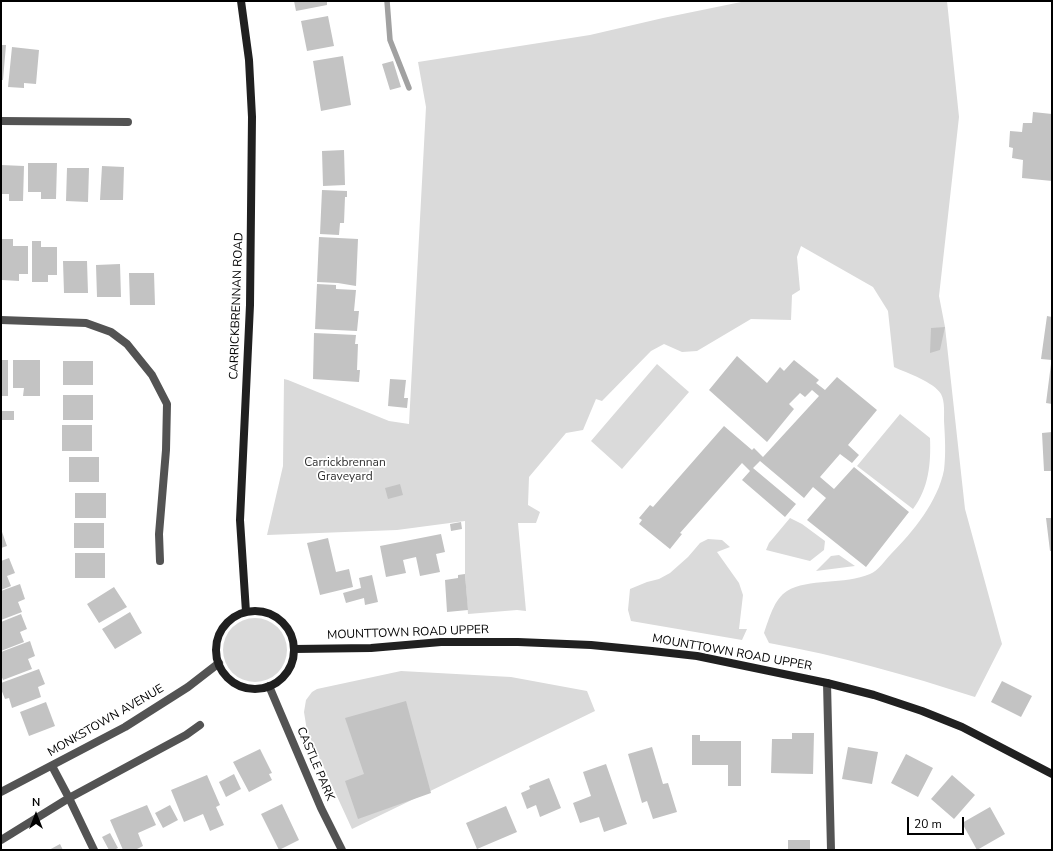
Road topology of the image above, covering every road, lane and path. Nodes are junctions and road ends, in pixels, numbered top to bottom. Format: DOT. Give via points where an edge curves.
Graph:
graph roads {
  1 [pos="241,1"];
  2 [pos="1,121"];
  3 [pos="128,122"];
  4 [pos="1,320"];
  5 [pos="160,561"];
  6 [pos="246,612"];
  7 [pos="294,649"];
  8 [pos="219,663"];
  9 [pos="827,683"];
  10 [pos="270,686"];
  11 [pos="200,725"];
  12 [pos="52,766"];
  13 [pos="1052,774"];
  14 [pos="2,790"];
  15 [pos="69,798"];
  16 [pos="1,840"];
  17 [pos="94,850"];
  18 [pos="342,850"];
  19 [pos="831,850"];
  1 -- 6 [label="main road, CARRICKBRENNAN ROAD" via="249,60 252,116 250,305 240,520"];
  2 -- 3 [label="street"];
  4 -- 5 [label="street" via="86,323 111,332 127,344 152,375 167,404 159,534"];
  6 -- 7 [label="main road" via="268,613 285,624"];
  6 -- 8 [label="main road" via="222,629 217,646"];
  7 -- 9 [label="main road, MOUNTTOWN ROAD UPPER" via="371,648 441,642 591,645 697,656"];
  7 -- 10 [label="main road" via="291,666 284,677"];
  8 -- 10 [label="main road" via="228,678 243,687 259,689"];
  8 -- 12 [label="street, MONKSTOWN AVENUE" via="188,687 131,723"];
  9 -- 13 [label="main road, MOUNTTOWN ROAD UPPER" via="902,704 962,727"];
  9 -- 19 [label="street"];
  10 -- 18 [label="street, CASTLE PARK" via="320,808"];
  11 -- 15 [label="street"];
  12 -- 14 [label="street, MONKSTOWN AVENUE"];
  12 -- 15 [label="street"];
  15 -- 16 [label="street"];
  15 -- 17 [label="street"];
}
